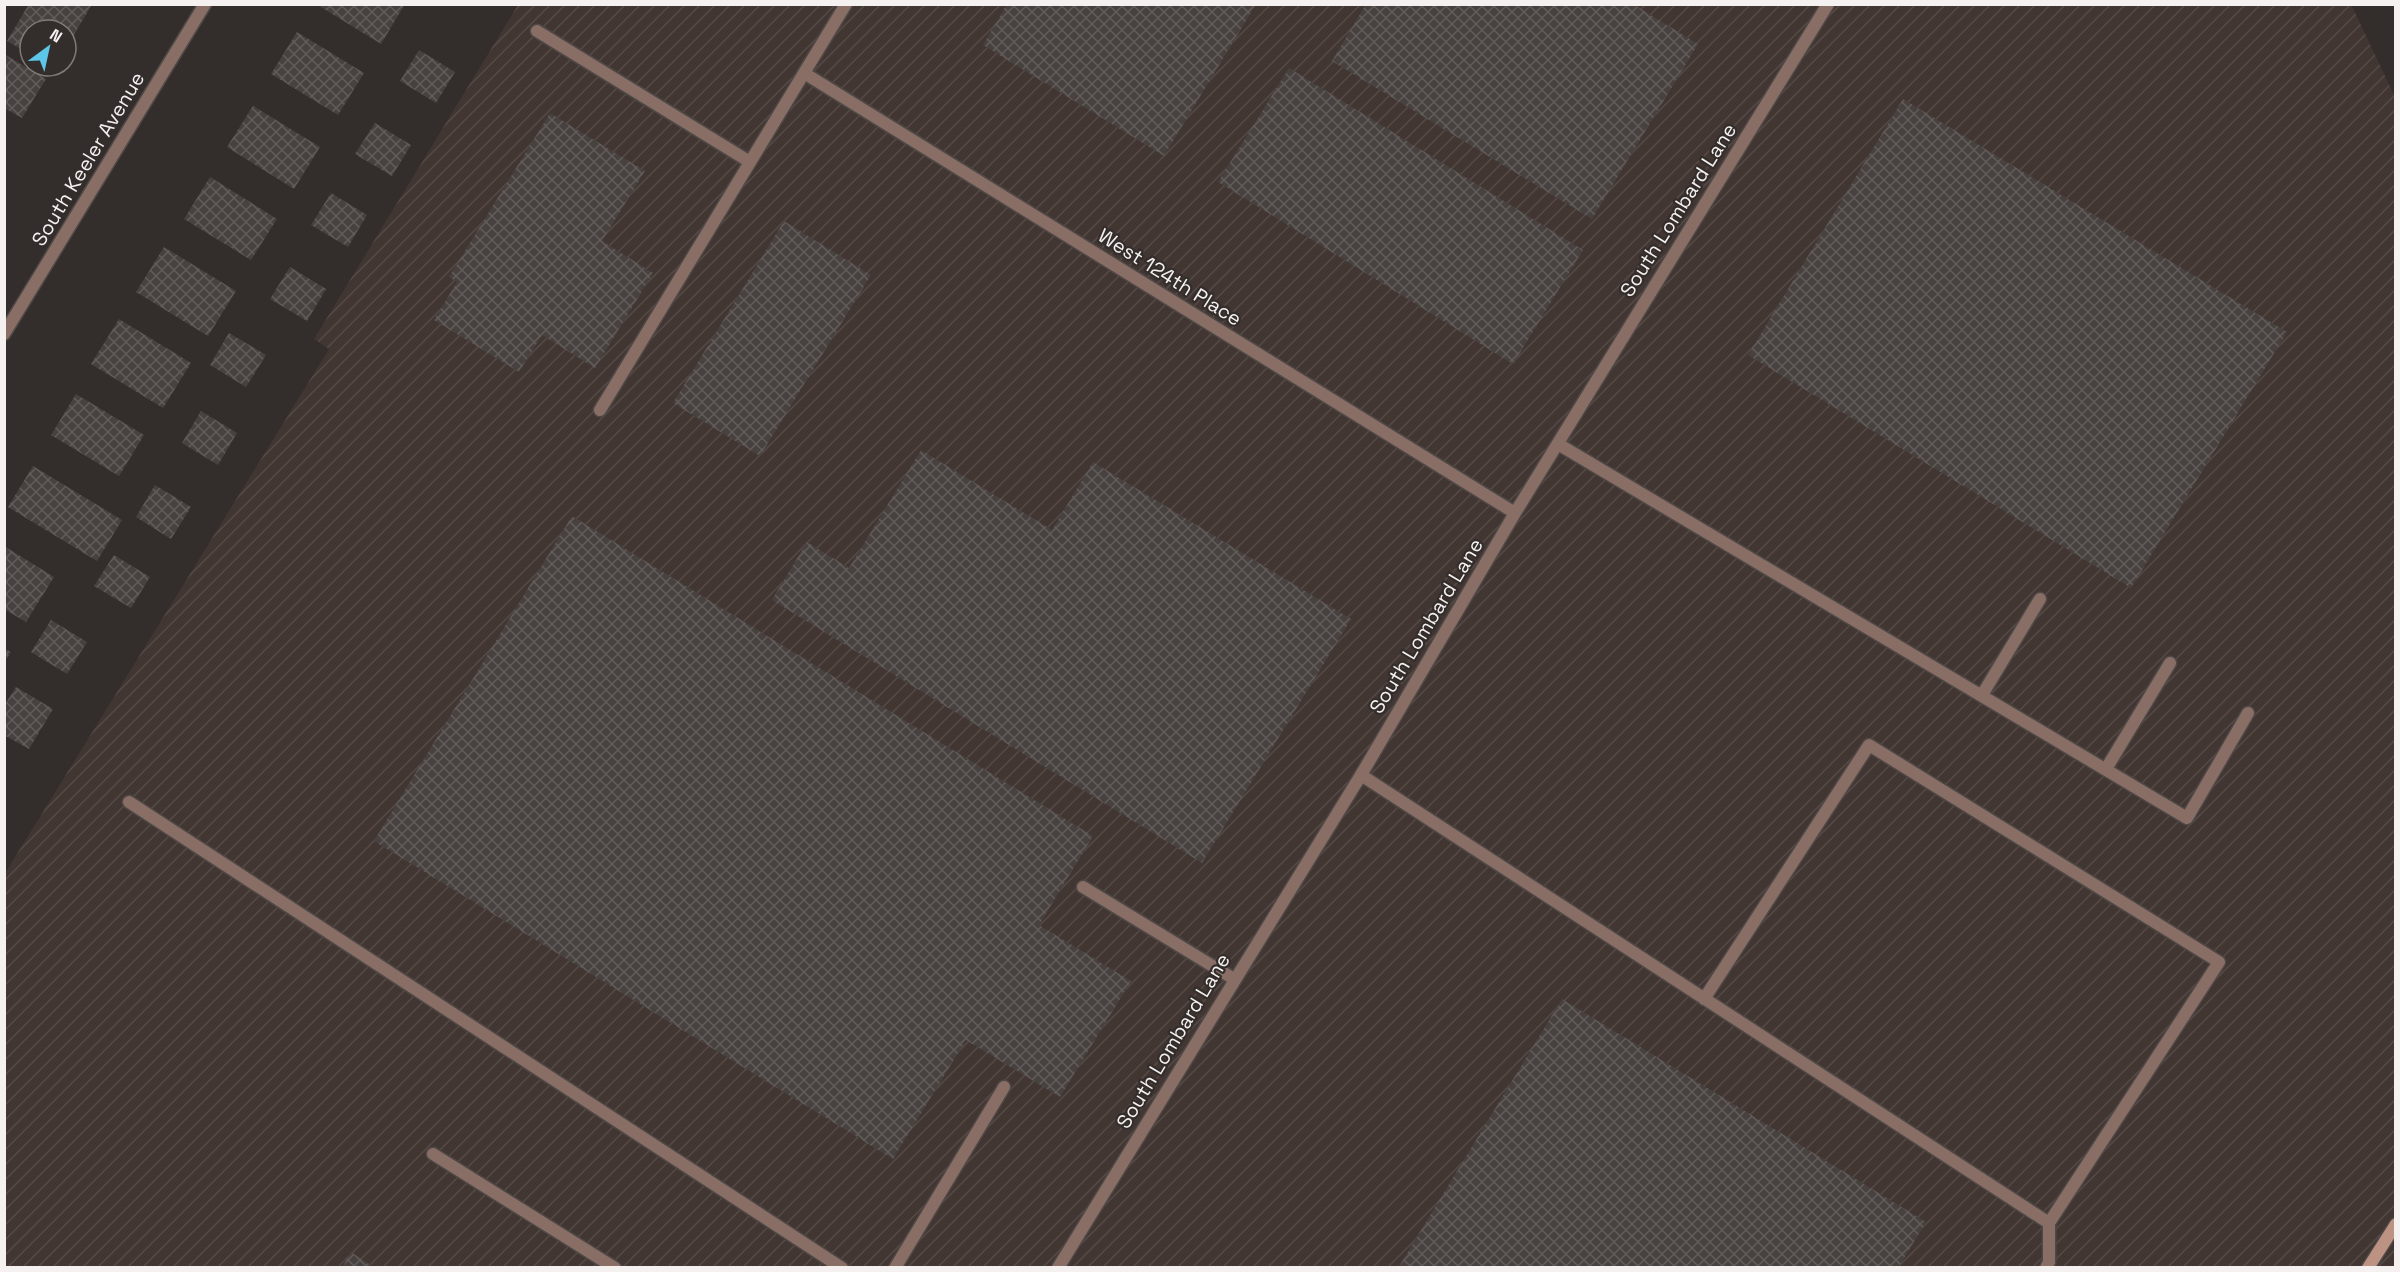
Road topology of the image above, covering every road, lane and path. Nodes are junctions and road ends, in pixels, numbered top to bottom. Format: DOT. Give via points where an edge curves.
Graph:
graph roads {
  1 [pos="205,4"];
  2 [pos="846,4"];
  3 [pos="1828,4"];
  4 [pos="537,31"];
  5 [pos="804,73"];
  6 [pos="750,162"];
  7 [pos="4,334"];
  8 [pos="600,410"];
  9 [pos="1558,444"];
  10 [pos="1515,513"];
  11 [pos="2040,598"];
  12 [pos="2170,663"];
  13 [pos="1982,695"];
  14 [pos="2248,713"];
  15 [pos="2106,769"];
  16 [pos="1360,775"];
  17 [pos="129,802"];
  18 [pos="1083,887"];
  19 [pos="1234,980"];
  20 [pos="1704,999"];
  21 [pos="1004,1087"];
  22 [pos="433,1154"];
  23 [pos="2049,1223"];
  24 [pos="2396,1224"];
  25 [pos="615,1268"];
  26 [pos="842,1268"];
  27 [pos="895,1268"];
  28 [pos="1058,1268"];
  29 [pos="2046,1268"];
  30 [pos="2368,1268"];
  1 -- 7 [label="street, South Keeler Avenue"];
  2 -- 5 [label="street"];
  3 -- 9 [label="street, South Lombard Lane"];
  4 -- 6 [label="street"];
  5 -- 6 [label="street"];
  5 -- 10 [label="street, West 124th Place"];
  6 -- 8 [label="street"];
  9 -- 10 [label="street, South Lombard Lane"];
  9 -- 13 [label="street"];
  10 -- 16 [label="street, South Lombard Lane"];
  11 -- 13 [label="street"];
  12 -- 15 [label="street"];
  13 -- 15 [label="street"];
  14 -- 15 [label="street" via="2187,818"];
  16 -- 19 [label="street, South Lombard Lane"];
  16 -- 20 [label="street"];
  17 -- 26 [label="street"];
  18 -- 19 [label="street"];
  19 -- 28 [label="street, South Lombard Lane"];
  20 -- 23 [label="street"];
  20 -- 23 [label="street" via="1869,745 2219,962"];
  21 -- 27 [label="street"];
  22 -- 25 [label="street"];
  23 -- 29 [label="street"];
  24 -- 30 [label="main road"];
}
